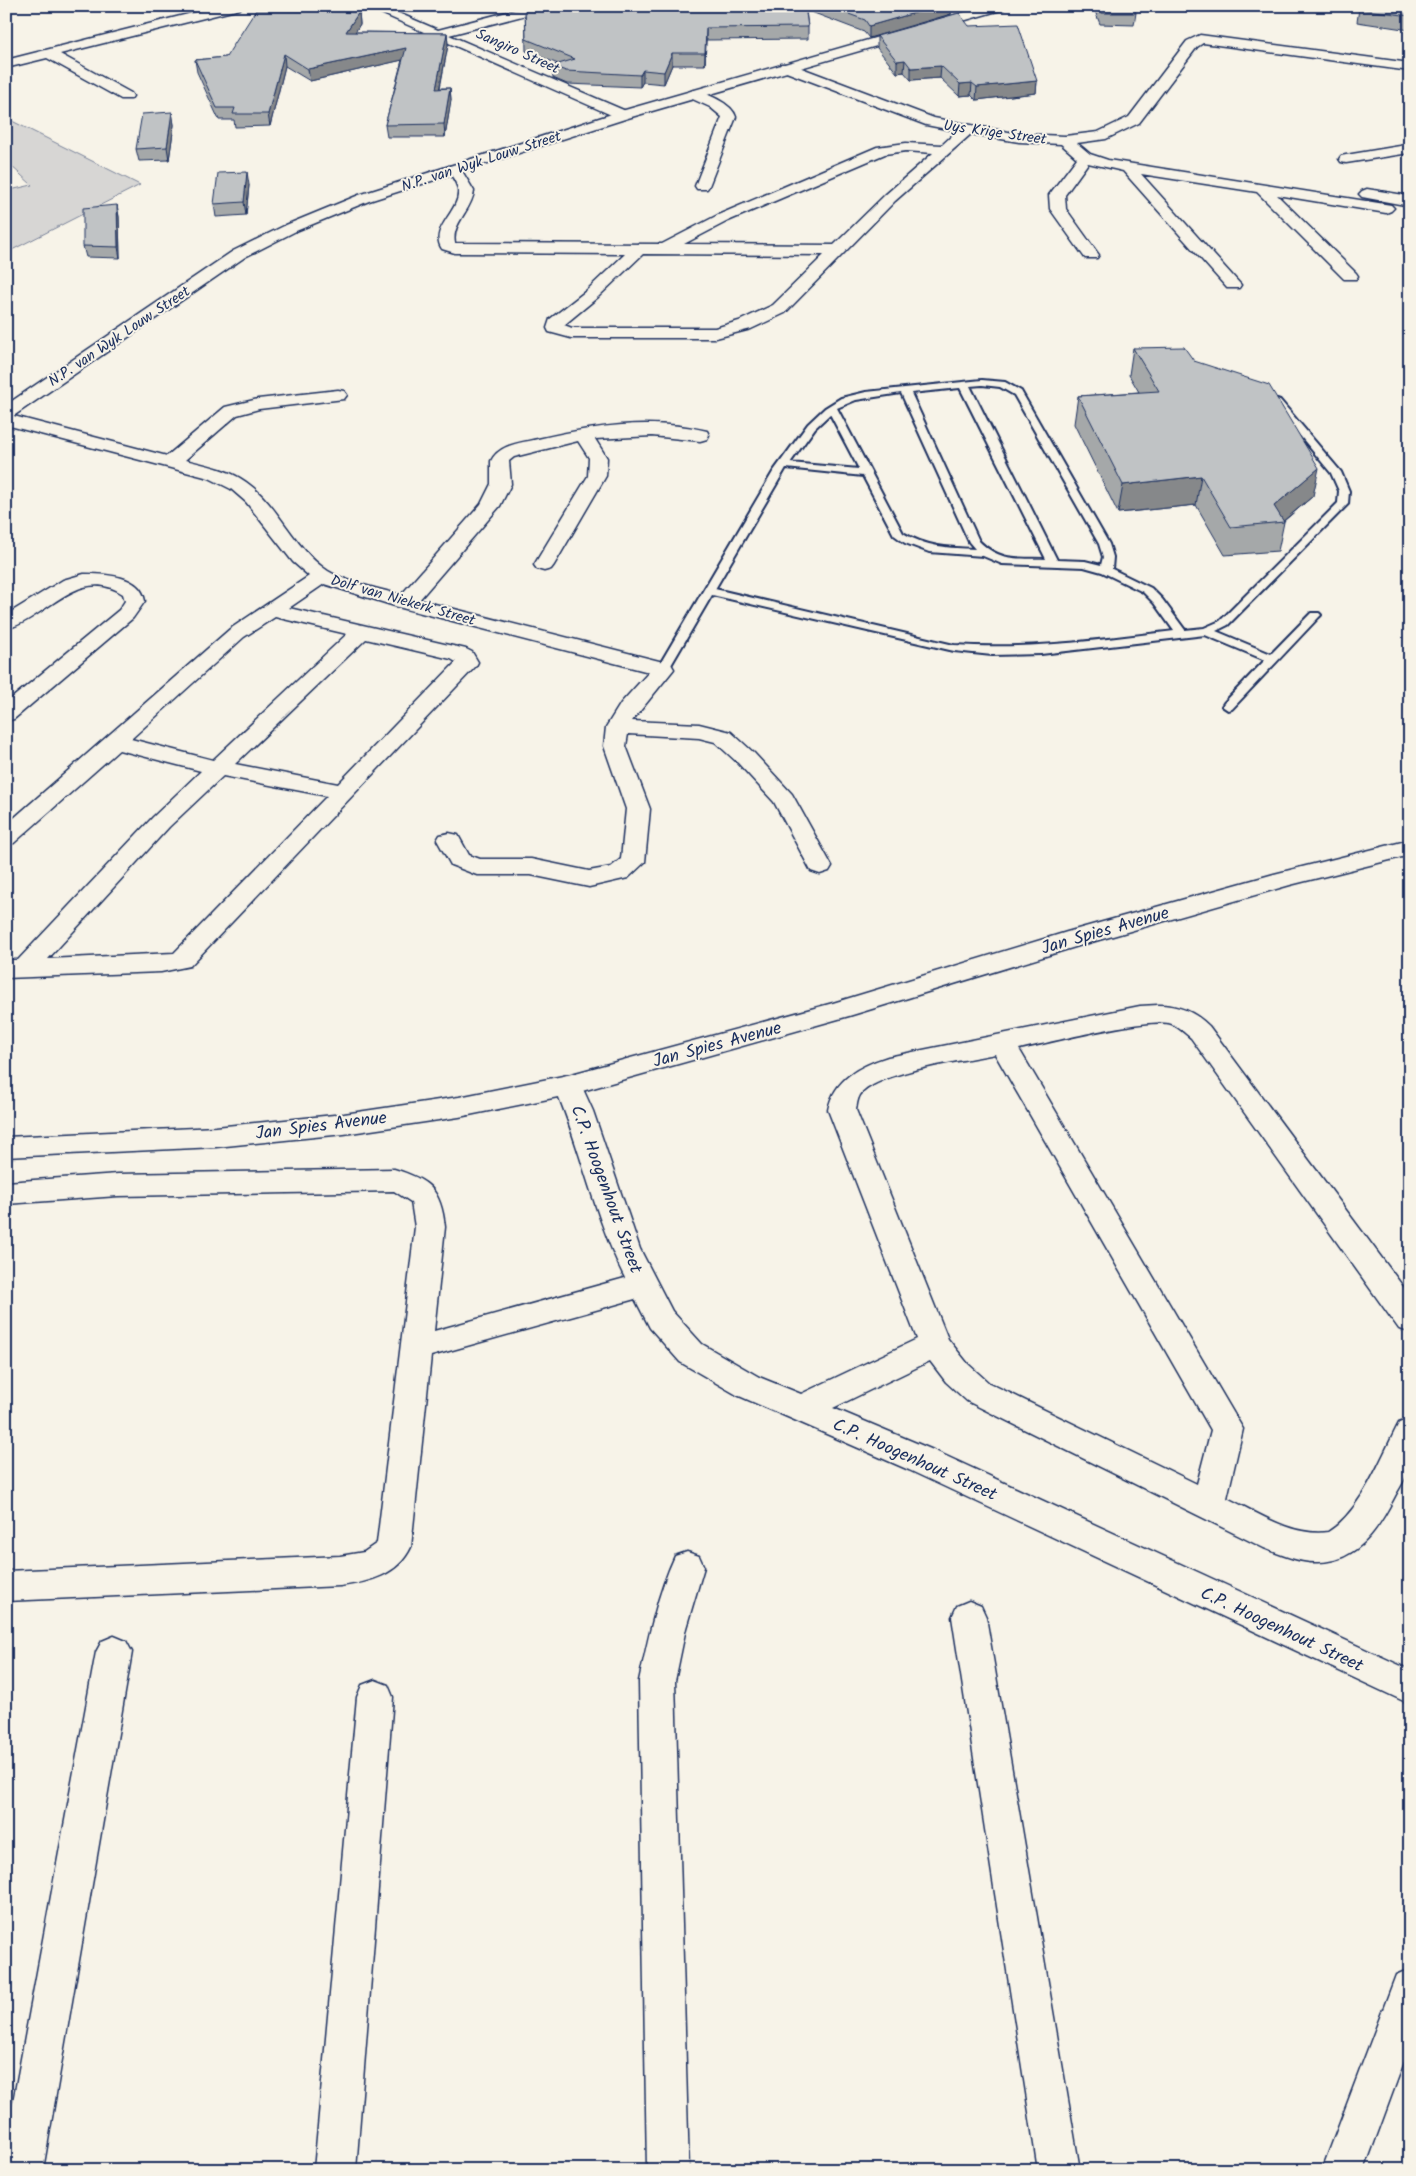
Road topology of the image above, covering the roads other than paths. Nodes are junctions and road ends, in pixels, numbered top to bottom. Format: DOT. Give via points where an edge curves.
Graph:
graph roads {
  1 [pos="236,6"];
  2 [pos="371,6"];
  3 [pos="545,6"];
  4 [pos="1000,6"];
  5 [pos="439,34"];
  6 [pos="48,53"];
  7 [pos="6,64"];
  8 [pos="786,67"];
  9 [pos="1410,67"];
  10 [pos="693,94"];
  11 [pos="126,96"];
  12 [pos="623,115"];
  13 [pos="967,130"];
  14 [pos="1101,136"];
  15 [pos="1065,140"];
  16 [pos="1116,143"];
  17 [pos="1410,147"];
  18 [pos="945,149"];
  19 [pos="1139,154"];
  20 [pos="1085,157"];
  21 [pos="1346,159"];
  22 [pos="1128,168"];
  23 [pos="454,170"];
  24 [pos="702,186"];
  25 [pos="1261,188"];
  26 [pos="1410,201"];
  27 [pos="1386,208"];
  28 [pos="640,248"];
  29 [pos="665,248"];
  30 [pos="836,250"];
  31 [pos="1091,255"];
  32 [pos="1350,276"];
  33 [pos="1233,285"];
  34 [pos="964,385"];
  35 [pos="905,391"];
  36 [pos="338,395"];
  37 [pos="1277,402"];
  38 [pos="832,408"];
  39 [pos="6,413"];
  40 [pos="6,419"];
  41 [pos="582,435"];
  42 [pos="700,435"];
  43 [pos="170,462"];
  44 [pos="783,465"];
  45 [pos="866,473"];
  46 [pos="985,553"];
  47 [pos="1054,564"];
  48 [pos="544,566"];
  49 [pos="1106,570"];
  50 [pos="322,576"];
  51 [pos="709,591"];
  52 [pos="405,603"];
  53 [pos="272,610"];
  54 [pos="1314,615"];
  55 [pos="6,623"];
  56 [pos="362,631"];
  57 [pos="1206,632"];
  58 [pos="1181,633"];
  59 [pos="1273,659"];
  60 [pos="663,670"];
  61 [pos="1228,706"];
  62 [pos="6,714"];
  63 [pos="617,727"];
  64 [pos="114,742"];
  65 [pos="218,768"];
  66 [pos="344,792"];
  67 [pos="6,838"];
  68 [pos="448,840"];
  69 [pos="1410,847"];
  70 [pos="820,866"];
  71 [pos="16,969"];
  72 [pos="1002,1044"];
  73 [pos="568,1085"];
  74 [pos="6,1147"];
  75 [pos="6,1193"];
  76 [pos="643,1285"];
  77 [pos="1410,1320"];
  78 [pos="935,1345"];
  79 [pos="417,1348"];
  80 [pos="801,1409"];
  81 [pos="1410,1432"];
  82 [pos="1209,1504"];
  83 [pos="687,1567"];
  84 [pos="6,1586"];
  85 [pos="969,1616"];
  86 [pos="114,1652"];
  87 [pos="1410,1688"];
  88 [pos="375,1697"];
  89 [pos="1410,1989"];
  90 [pos="22,2170"];
  91 [pos="335,2170"];
  92 [pos="668,2170"];
  93 [pos="1059,2170"];
  94 [pos="1343,2170"];
  1 -- 6 [label="street"];
  2 -- 5 [label="street, Sangiro Street"];
  3 -- 5 [label="street"];
  4 -- 8 [label="street, N.P. van Wyk Louw Street"];
  5 -- 12 [label="street, Sangiro Street"];
  6 -- 7 [label="street"];
  6 -- 11 [label="street"];
  8 -- 10 [label="street, N.P. van Wyk Louw Street"];
  8 -- 13 [label="street, Uys Krige Street" via="931,122"];
  9 -- 14 [label="street, Uys Krige Street" via="1200,39 1192,44 1134,120"];
  10 -- 12 [label="street, N.P. van Wyk Louw Street"];
  10 -- 24 [label="street" via="723,108 729,117"];
  12 -- 23 [label="street, N.P. van Wyk Louw Street"];
  13 -- 15 [label="street, Uys Krige Street" via="1019,138"];
  13 -- 18 [label="street"];
  14 -- 15 [label="street, Uys Krige Street"];
  14 -- 16 [label="street"];
  15 -- 20 [label="street"];
  17 -- 21 [label="street"];
  18 -- 29 [label="street" via="906,147 882,150 723,218"];
  18 -- 30 [label="street"];
  19 -- 26 [label="street" via="1156,161"];
  20 -- 22 [label="street"];
  20 -- 31 [label="street" via="1057,194 1057,202 1058,209"];
  22 -- 25 [label="street"];
  22 -- 33 [label="street"];
  23 -- 28 [label="street" via="466,190 465,200 447,234 448,246 467,249"];
  23 -- 39 [label="street, N.P. van Wyk Louw Street" via="356,202 290,228 239,254"];
  25 -- 27 [label="street"];
  25 -- 32 [label="street"];
  28 -- 29 [label="street"];
  28 -- 30 [label="street" via="556,323 555,328 571,332 675,334 728,330 779,309"];
  29 -- 30 [label="street"];
  34 -- 35 [label="lane"];
  34 -- 47 [label="lane"];
  34 -- 49 [label="lane" via="1007,384 1018,393 1104,544 1108,557"];
  35 -- 38 [label="lane" via="844,400"];
  35 -- 46 [label="lane" via="974,542"];
  36 -- 43 [label="street" via="258,404 231,411"];
  37 -- 57 [label="lane" via="1336,472 1344,491 1343,504 1224,623"];
  38 -- 44 [label="lane" via="820,416"];
  38 -- 45 [label="lane"];
  40 -- 43 [label="street, Dolf van Niekerk Street"];
  41 -- 42 [label="street" via="634,430"];
  41 -- 48 [label="street" via="598,458 597,476"];
  41 -- 52 [label="street" via="502,457 501,484 490,506"];
  43 -- 50 [label="street, Dolf van Niekerk Street" via="216,474 238,484 300,558"];
  44 -- 45 [label="lane"];
  44 -- 51 [label="lane"];
  45 -- 46 [label="lane" via="899,535 910,543 921,548"];
  46 -- 47 [label="lane" via="1002,561"];
  47 -- 49 [label="lane" via="1085,564"];
  49 -- 58 [label="lane" via="1146,590"];
  50 -- 52 [label="street, Dolf van Niekerk Street"];
  50 -- 53 [label="street"];
  51 -- 58 [label="lane" via="954,648 992,652 1041,650"];
  51 -- 60 [label="lane"];
  52 -- 60 [label="street, Dolf van Niekerk Street"];
  53 -- 56 [label="street"];
  53 -- 64 [label="street" via="237,633"];
  54 -- 59 [label="lane"];
  55 -- 62 [label="street" via="77,580 104,579 130,588 134,594 135,601 126,614"];
  56 -- 65 [label="street"];
  56 -- 66 [label="street" via="458,654 467,662"];
  57 -- 58 [label="lane"];
  57 -- 59 [label="lane"];
  59 -- 61 [label="lane"];
  60 -- 63 [label="street" via="629,708"];
  63 -- 68 [label="street" via="615,746 638,809 633,862 619,873 589,879 531,868 477,867 460,860"];
  63 -- 70 [label="street" via="699,731 723,737 784,799"];
  64 -- 65 [label="street"];
  64 -- 67 [label="street"];
  65 -- 66 [label="street"];
  65 -- 71 [label="street"];
  66 -- 71 [label="street" via="181,960"];
  69 -- 73 [label="street, Jan Spies Avenue" via="1076,938 840,1010"];
  72 -- 77 [label="street" via="1140,1015 1187,1018"];
  72 -- 78 [label="street" via="888,1067 860,1080 843,1099 842,1110"];
  72 -- 82 [label="street" via="1227,1429"];
  73 -- 74 [label="street, Jan Spies Avenue" via="459,1107 344,1124 216,1137"];
  73 -- 76 [label="street, C.P. Hoogenhout Street" via="625,1249"];
  75 -- 79 [label="street" via="118,1185 394,1180 412,1185 423,1194 429,1210 430,1227"];
  76 -- 79 [label="street"];
  76 -- 80 [label="street, C.P. Hoogenhout Street" via="661,1319 691,1353 748,1386"];
  78 -- 80 [label="street"];
  78 -- 82 [label="street" via="957,1373 978,1392"];
  79 -- 84 [label="street" via="394,1546 387,1556 359,1568 340,1571"];
  80 -- 87 [label="street, C.P. Hoogenhout Street" via="921,1460"];
  81 -- 82 [label="street" via="1378,1499 1348,1537 1337,1544 1303,1548"];
  83 -- 92 [label="street" via="668,1628 657,1681"];
  85 -- 93 [label="street"];
  86 -- 90 [label="street"];
  88 -- 91 [label="street"];
  89 -- 94 [label="street"];
}
